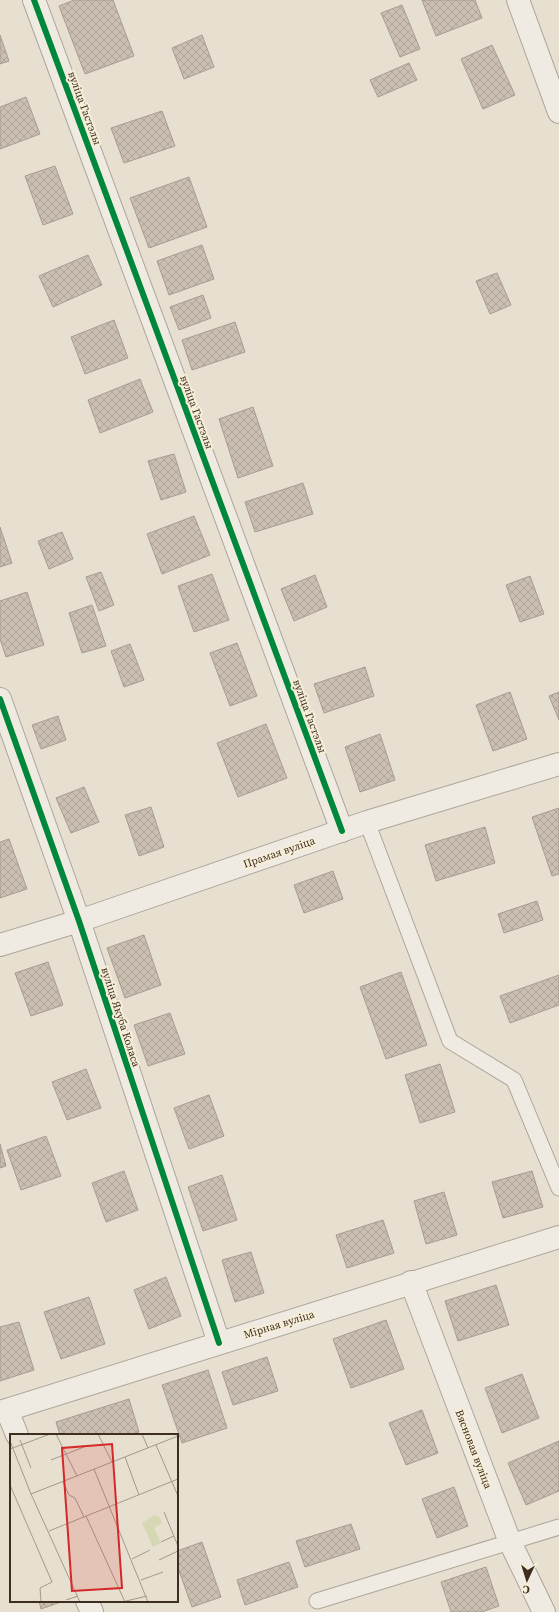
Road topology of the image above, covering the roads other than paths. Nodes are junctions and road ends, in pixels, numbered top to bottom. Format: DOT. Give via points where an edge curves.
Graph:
graph roads {
  1 [pos="34,0"];
  2 [pos="518,0"];
  3 [pos="559,112"];
  4 [pos="0,699"];
  5 [pos="559,764"];
  6 [pos="367,822"];
  7 [pos="342,831"];
  8 [pos="79,921"];
  9 [pos="0,945"];
  10 [pos="559,1188"];
  11 [pos="559,1237"];
  12 [pos="411,1282"];
  13 [pos="219,1343"];
  14 [pos="3,1411"];
  15 [pos="16,1434"];
  16 [pos="559,1527"];
  17 [pos="510,1542"];
  18 [pos="317,1601"];
  19 [pos="87,1602"];
  20 [pos="92,1612"];
  21 [pos="544,1612"];
  1 -- 7 [label="street, вуліца Гастэлы"];
  2 -- 3 [label="street"];
  4 -- 8 [label="street, вуліца Якуба Коласа"];
  5 -- 6 [label="street, Прамая вуліца"];
  6 -- 7 [label="street, Прамая вуліца"];
  6 -- 10 [label="lane" via="450,1041 514,1080"];
  7 -- 8 [label="street, Прамая вуліца"];
  8 -- 9 [label="street, Прамая вуліца"];
  8 -- 13 [label="street, вуліца Якуба Коласа"];
  11 -- 12 [label="street, Мірная вуліца"];
  12 -- 13 [label="street, Мірная вуліца"];
  12 -- 17 [label="street, Вясновая вуліца"];
  13 -- 14 [label="street, Мірная вуліца"];
  14 -- 15 [label="street"];
  16 -- 17 [label="lane"];
  17 -- 18 [label="lane"];
  17 -- 21 [label="street, Вясновая вуліца"];
  19 -- 20 [label="street"];
}
